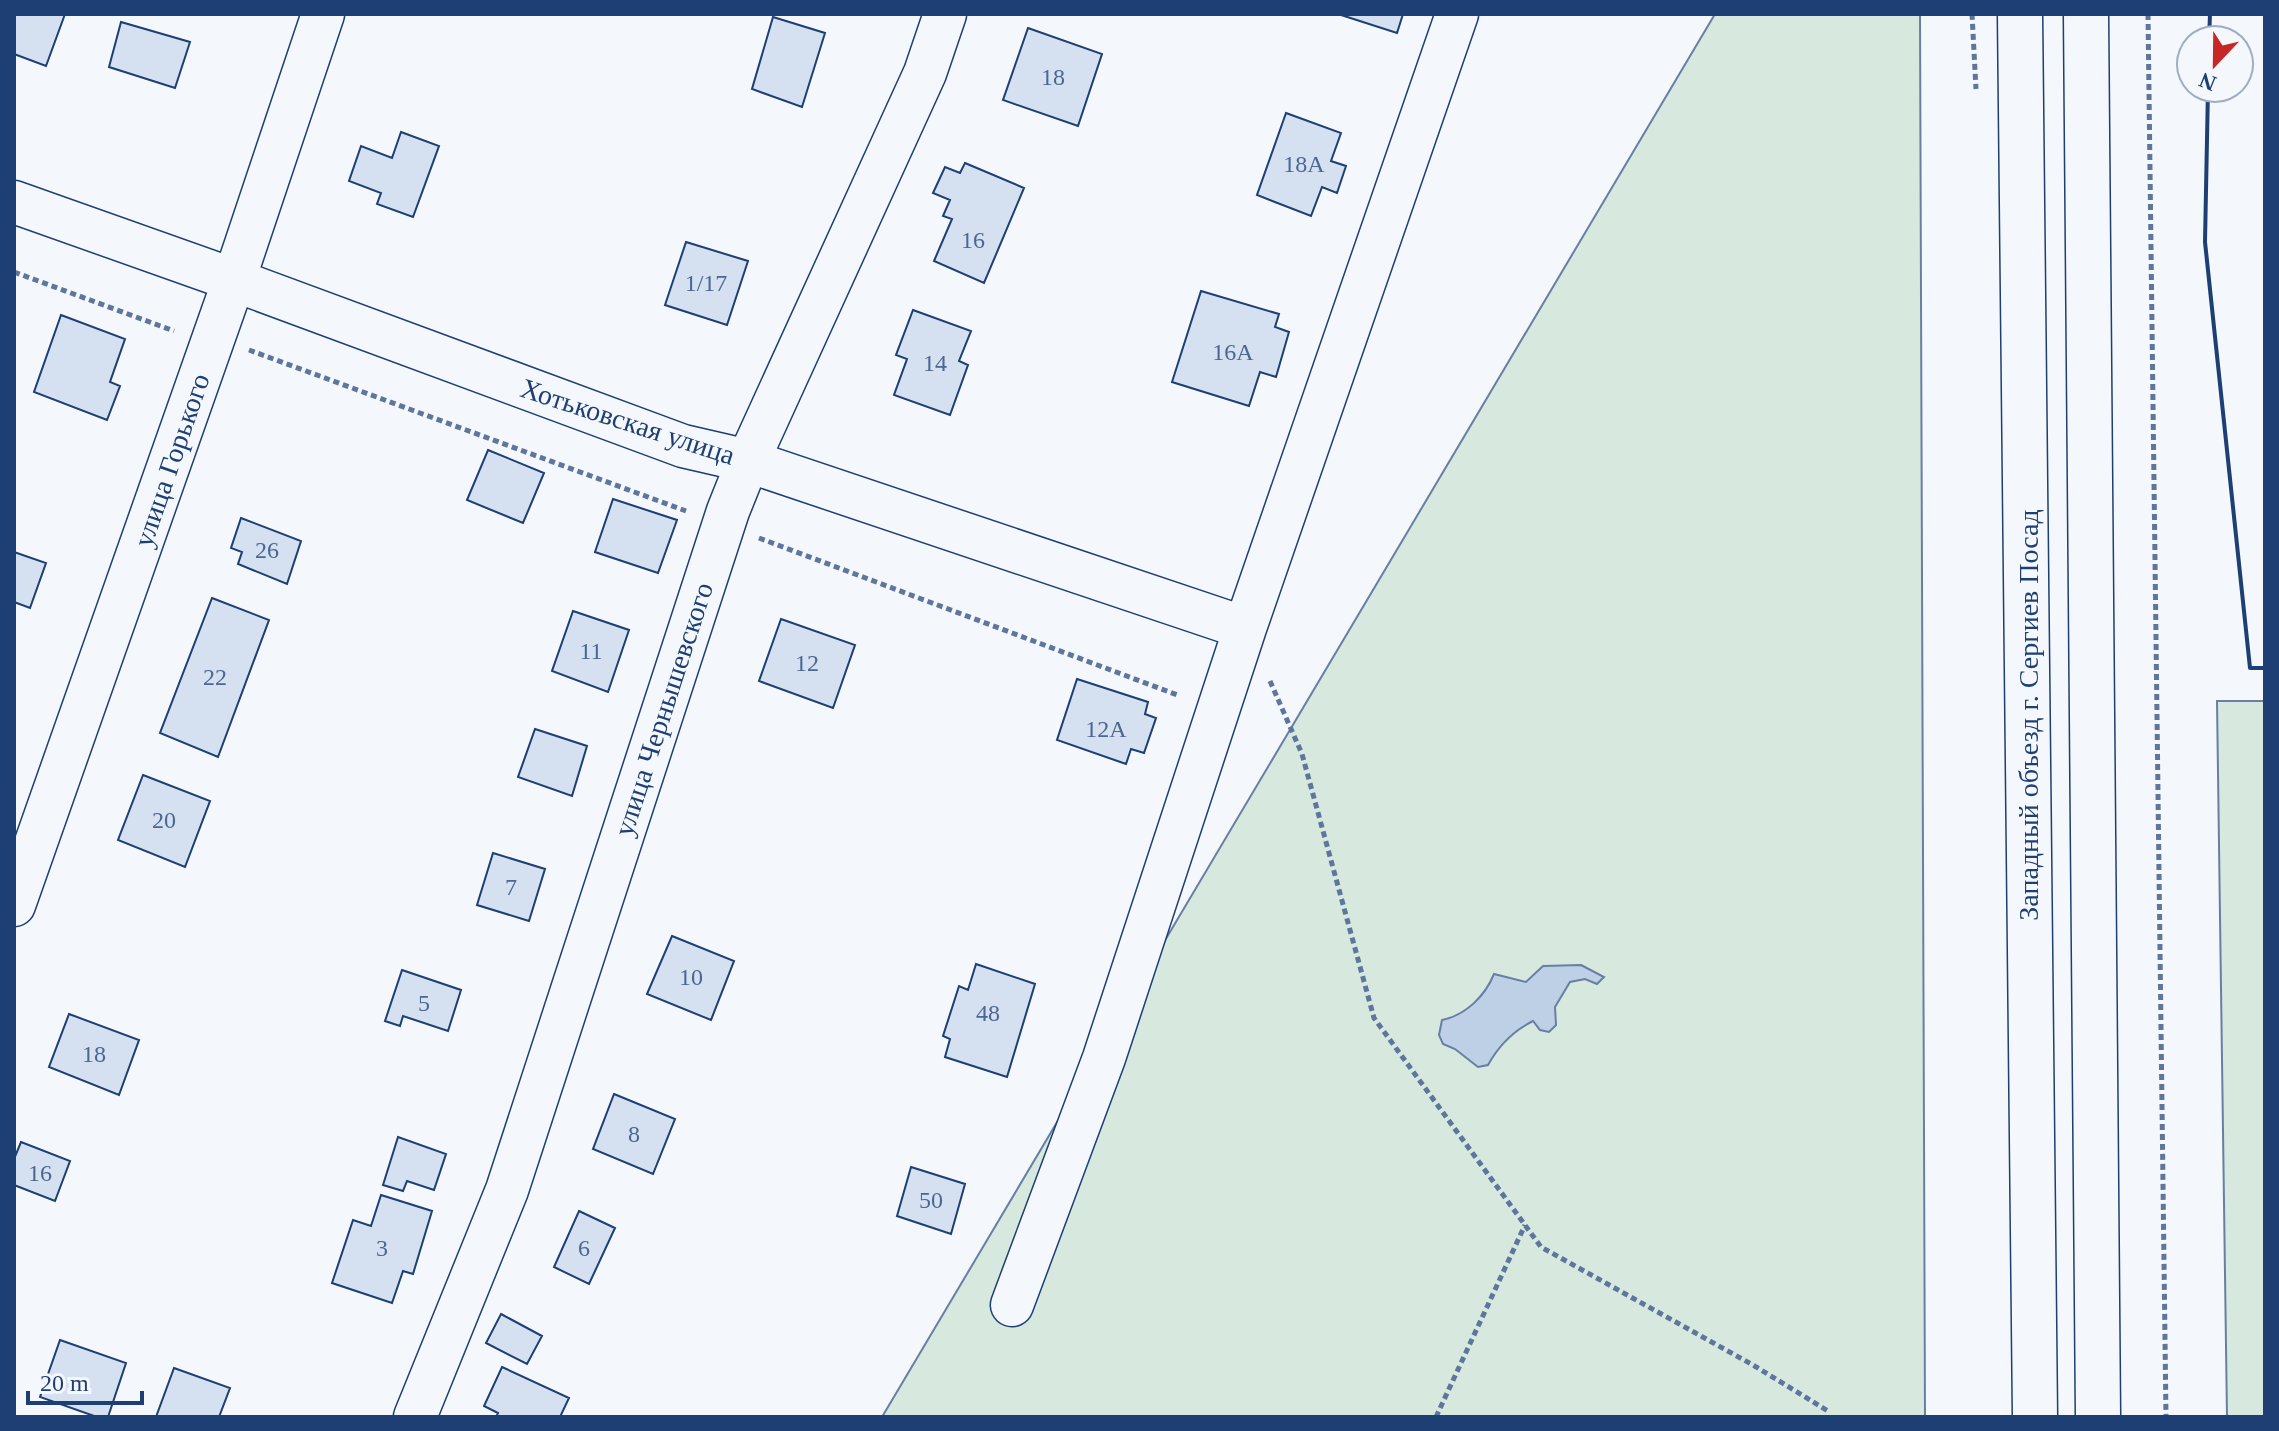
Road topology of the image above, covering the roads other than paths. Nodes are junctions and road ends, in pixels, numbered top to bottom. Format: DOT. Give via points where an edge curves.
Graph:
graph roads {
  1 [pos="323,14"];
  2 [pos="945,14"];
  3 [pos="1457,14"];
  4 [pos="2020,14"];
  5 [pos="2086,14"];
  6 [pos="14,202"];
  7 [pos="234,280"];
  8 [pos="748,461"];
  9 [pos="1245,628"];
  10 [pos="14,905"];
  11 [pos="1012,1305"];
  12 [pos="415,1417"];
  13 [pos="2035,1417"];
  14 [pos="2098,1417"];
  1 -- 7 [label="street, улица Горького"];
  2 -- 8 [label="street, улица Чернышевского" via="925,73"];
  3 -- 9 [label="street"];
  4 -- 13 [label="main road, Западный объезд г. Сергиев Посад"];
  5 -- 14 [label="main road"];
  6 -- 7 [label="street, Хотьковская улица"];
  7 -- 8 [label="street, Хотьковская улица" via="683,446"];
  7 -- 10 [label="street, улица Горького"];
  8 -- 9 [label="street, Хотьковская улица"];
  8 -- 12 [label="street, улица Чернышевского" via="507,1190"];
  9 -- 11 [label="street" via="1104,1058"];
}
